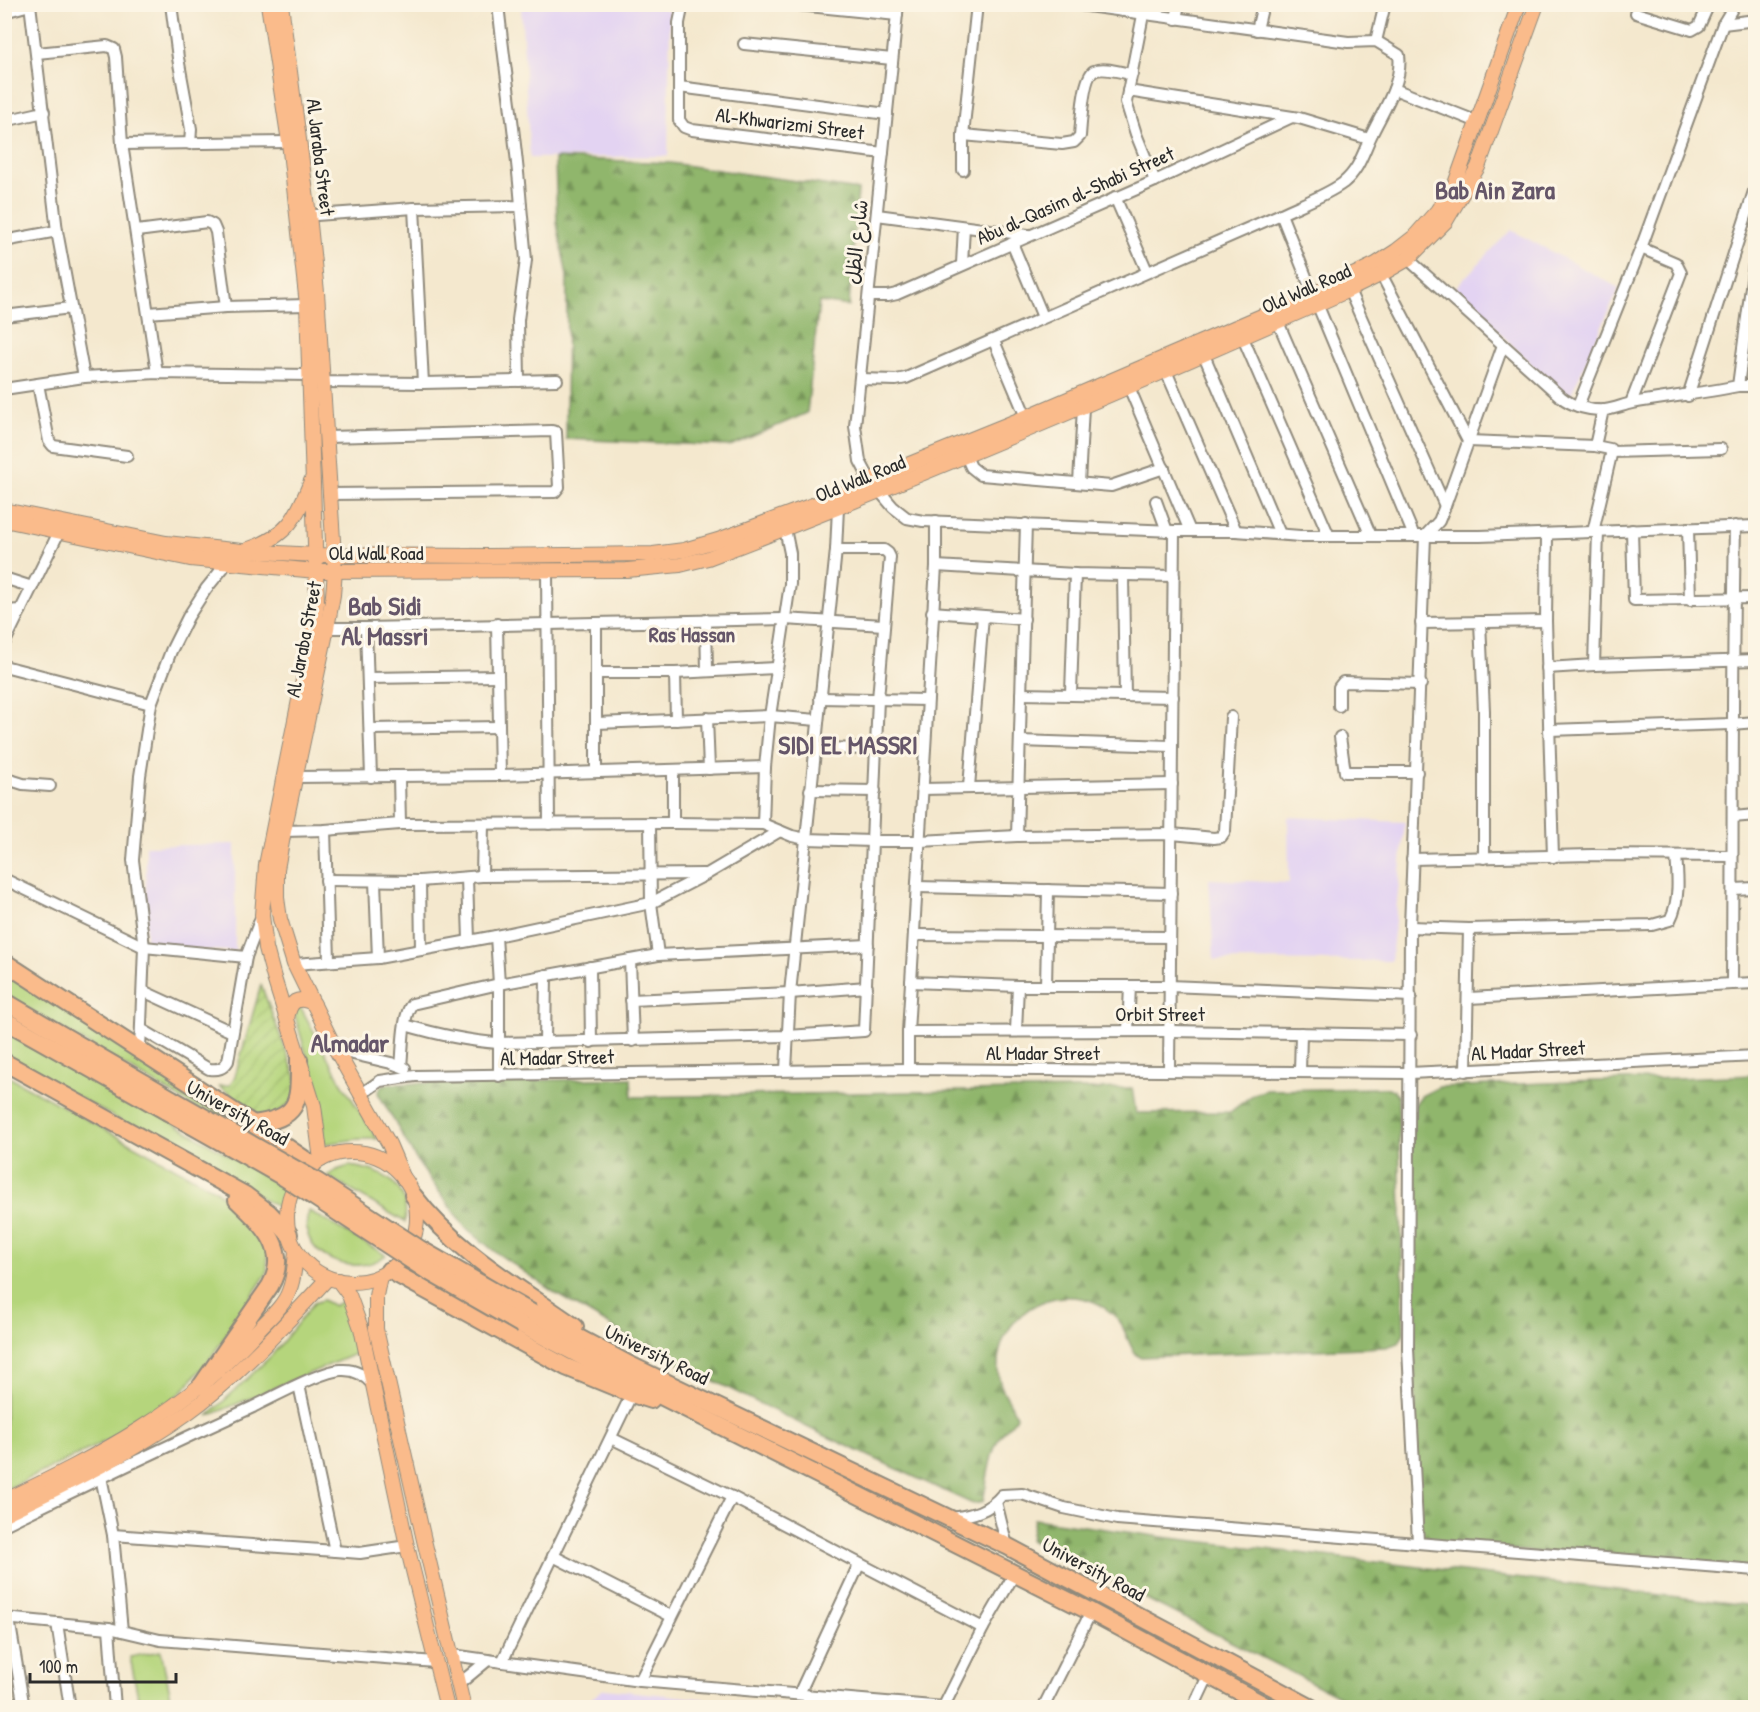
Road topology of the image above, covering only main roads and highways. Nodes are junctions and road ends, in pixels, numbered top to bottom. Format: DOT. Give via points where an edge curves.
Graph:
graph roads {
  1 [pos="268,4"];
  2 [pos="280,4"];
  3 [pos="1519,4"];
  4 [pos="1537,4"];
  5 [pos="304,216"];
  6 [pos="1418,242"];
  7 [pos="1379,269"];
  8 [pos="1315,299"];
  9 [pos="317,379"];
  10 [pos="314,473"];
  11 [pos="874,486"];
  12 [pos="4,510"];
  13 [pos="4,520"];
  14 [pos="242,551"];
  15 [pos="316,555"];
  16 [pos="334,555"];
  17 [pos="316,571"];
  18 [pos="335,571"];
  19 [pos="4,962"];
  20 [pos="4,1001"];
  21 [pos="314,1004"];
  22 [pos="287,1019"];
  23 [pos="4,1020"];
  24 [pos="299,1059"];
  25 [pos="4,1062"];
  26 [pos="169,1105"];
  27 [pos="253,1124"];
  28 [pos="317,1163"];
  29 [pos="205,1172"];
  30 [pos="405,1179"];
  31 [pos="413,1195"];
  32 [pos="289,1234"];
  33 [pos="296,1250"];
  34 [pos="385,1273"];
  35 [pos="333,1279"];
  36 [pos="527,1319"];
  37 [pos="630,1365"];
  38 [pos="201,1386"];
  39 [pos="634,1389"];
  40 [pos="56,1482"];
  41 [pos="4,1501"];
  42 [pos="4,1514"];
  43 [pos="447,1707"];
  44 [pos="464,1707"];
  45 [pos="1270,1707"];
  46 [pos="1312,1707"];
  1 -- 5 [label="main road, Al Jaraba Street"];
  2 -- 5 [label="main road, Al Jaraba Street"];
  3 -- 6 [label="main road, Old Wall Road" via="1455,184"];
  4 -- 6 [label="main road, Old Wall Road" via="1478,167 1446,221"];
  5 -- 9 [label="main road, Al Jaraba Street" via="307,305"];
  5 -- 9 [label="main road, Al Jaraba Street" via="317,292"];
  6 -- 7 [label="main road, Old Wall Road" via="1396,251"];
  6 -- 7 [label="main road, Old Wall Road" via="1408,259"];
  7 -- 8 [label="main road, Old Wall Road"];
  7 -- 8 [label="main road, Old Wall Road" via="1349,290"];
  8 -- 11 [label="main road, Old Wall Road" via="1026,417"];
  8 -- 11 [label="main road, Old Wall Road" via="1278,322 1083,407 966,456"];
  9 -- 10 [label="main road, Al Jaraba Street"];
  9 -- 16 [label="main road, Al Jaraba Street" via="327,437"];
  10 -- 14 [label="main road" via="287,529"];
  10 -- 15 [label="main road, Al Jaraba Street"];
  11 -- 16 [label="main road, Old Wall Road" via="684,550 628,555"];
  11 -- 18 [label="main road, Old Wall Road" via="838,508 680,565 627,570"];
  12 -- 14 [label="main road, Old Wall Road" via="166,543"];
  13 -- 17 [label="main road, Old Wall Road" via="158,553"];
  14 -- 15 [label="main road, Old Wall Road"];
  15 -- 16 [label="main road, Old Wall Road"];
  15 -- 17 [label="main road, Al Jaraba Street"];
  16 -- 18 [label="main road, Al Jaraba Street"];
  17 -- 18 [label="main road, Old Wall Road"];
  17 -- 22 [label="main road, Al Jaraba Street" via="315,620 266,865 262,915 271,968"];
  18 -- 21 [label="main road, Al Jaraba Street" via="278,869 280,920 294,964"];
  19 -- 27 [label="highway"];
  20 -- 26 [label="highway, University Road"];
  21 -- 22 [label="main road" via="298,999 291,1004"];
  21 -- 30 [label="main road, Al Jaraba Street"];
  22 -- 24 [label="main road, Al Jaraba Street"];
  23 -- 26 [label="highway, University Road"];
  24 -- 27 [label="highway" via="298,1094 290,1112 274,1122"];
  24 -- 28 [label="main road, Al Jaraba Street" via="314,1106"];
  25 -- 29 [label="highway"];
  26 -- 36 [label="highway, University Road, bridge" via="318,1182"];
  27 -- 28 [label="highway"];
  28 -- 30 [label="main road" via="338,1154 357,1153 375,1157"];
  28 -- 32 [label="main road" via="299,1179 290,1196"];
  29 -- 32 [label="highway" via="245,1195"];
  29 -- 38 [label="highway" via="257,1220 272,1239 278,1259 270,1286"];
  30 -- 31 [label="main road"];
  31 -- 34 [label="main road" via="417,1216 414,1237 405,1256"];
  31 -- 37 [label="highway" via="430,1218 476,1260"];
  32 -- 33 [label="main road"];
  33 -- 35 [label="main road" via="310,1266"];
  33 -- 38 [label="main road" via="286,1299"];
  34 -- 35 [label="main road" via="366,1281"];
  34 -- 39 [label="highway" via="566,1366"];
  34 -- 44 [label="main road" via="376,1296 376,1329"];
  35 -- 40 [label="main road" via="265,1346 187,1414 107,1462"];
  35 -- 43 [label="main road" via="349,1295 362,1328 407,1546"];
  36 -- 37 [label="highway, University Road"];
  36 -- 39 [label="highway, University Road"];
  37 -- 46 [label="highway, University Road" via="952,1518"];
  38 -- 40 [label="main road" via="142,1429"];
  39 -- 45 [label="highway, University Road" via="695,1413 1015,1573"];
  40 -- 41 [label="main road"];
  40 -- 42 [label="main road"];
}
